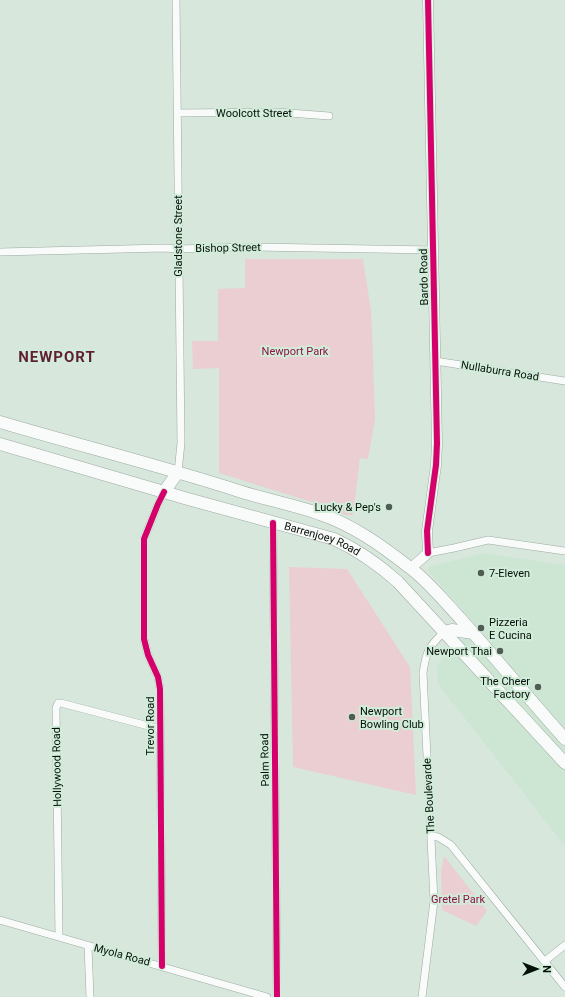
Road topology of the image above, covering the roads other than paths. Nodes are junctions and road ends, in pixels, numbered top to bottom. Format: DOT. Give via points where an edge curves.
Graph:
graph roads {
  1 [pos="176,0"];
  2 [pos="428,0"];
  3 [pos="178,113"];
  4 [pos="329,116"];
  5 [pos="178,249"];
  6 [pos="433,250"];
  7 [pos="0,252"];
  8 [pos="435,361"];
  9 [pos="565,381"];
  10 [pos="0,422"];
  11 [pos="0,444"];
  12 [pos="178,472"];
  13 [pos="164,492"];
  14 [pos="278,502"];
  15 [pos="273,523"];
  16 [pos="565,551"];
  17 [pos="428,552"];
  18 [pos="411,568"];
  19 [pos="398,582"];
  20 [pos="448,605"];
  21 [pos="444,632"];
  22 [pos="474,634"];
  23 [pos="160,729"];
  24 [pos="565,739"];
  25 [pos="565,763"];
  26 [pos="432,836"];
  27 [pos="0,920"];
  28 [pos="58,936"];
  29 [pos="565,945"];
  30 [pos="88,946"];
  31 [pos="545,961"];
  32 [pos="162,966"];
  33 [pos="565,987"];
  34 [pos="90,997"];
  35 [pos="267,997"];
  36 [pos="277,997"];
  37 [pos="422,997"];
  1 -- 3 [label="street, Gladstone Street"];
  2 -- 6 [label="street, Bardo Road"];
  3 -- 4 [label="street, Woolcott Street" via="276,112"];
  3 -- 5 [label="street, Gladstone Street"];
  5 -- 6 [label="street, Bishop Street" via="247,247"];
  5 -- 7 [label="street, Bishop Street"];
  5 -- 12 [label="street, Gladstone Street" via="181,443"];
  6 -- 8 [label="street, Bardo Road"];
  8 -- 9 [label="street, Nullaburra Road"];
  8 -- 17 [label="street, Bardo Road" via="436,460 427,532"];
  10 -- 12 [label="main road, Barrenjoey Road"];
  11 -- 13 [label="main road, Barrenjoey Road"];
  12 -- 13 [label="main road"];
  12 -- 14 [label="main road, Barrenjoey Road"];
  13 -- 15 [label="main road, Barrenjoey Road"];
  13 -- 23 [label="street, Trevor Road" via="144,539 144,639 160,689"];
  14 -- 15 [label="main road, Palm Road"];
  14 -- 18 [label="main road, Barrenjoey Road" via="320,514 345,525"];
  15 -- 19 [label="main road, Barrenjoey Road" via="334,539 372,560"];
  15 -- 36 [label="street, Palm Road"];
  16 -- 17 [label="street" via="488,540"];
  17 -- 18 [label="street"];
  18 -- 19 [label="main road"];
  18 -- 20 [label="main road, Barrenjoey Road"];
  19 -- 21 [label="main road, Barrenjoey Road"];
  20 -- 21 [label="main road"];
  20 -- 22 [label="main road, Barrenjoey Road"];
  21 -- 22 [label="main road" via="456,630"];
  21 -- 25 [label="main road, Barrenjoey Road"];
  21 -- 26 [label="street, The Boulevarde" via="429,647 423,673"];
  22 -- 24 [label="main road, Barrenjoey Road"];
  23 -- 28 [label="street, Hollywood Road" via="58,703"];
  23 -- 32 [label="street, Trevor Road"];
  26 -- 31 [label="street" via="450,845"];
  26 -- 37 [label="street, The Boulevarde" via="434,901"];
  27 -- 28 [label="street, Myola Road"];
  28 -- 30 [label="street, Myola Road"];
  29 -- 31 [label="street"];
  30 -- 32 [label="street, Myola Road"];
  30 -- 34 [label="street"];
  31 -- 33 [label="street"];
  32 -- 35 [label="street, Myola Road"];
}
